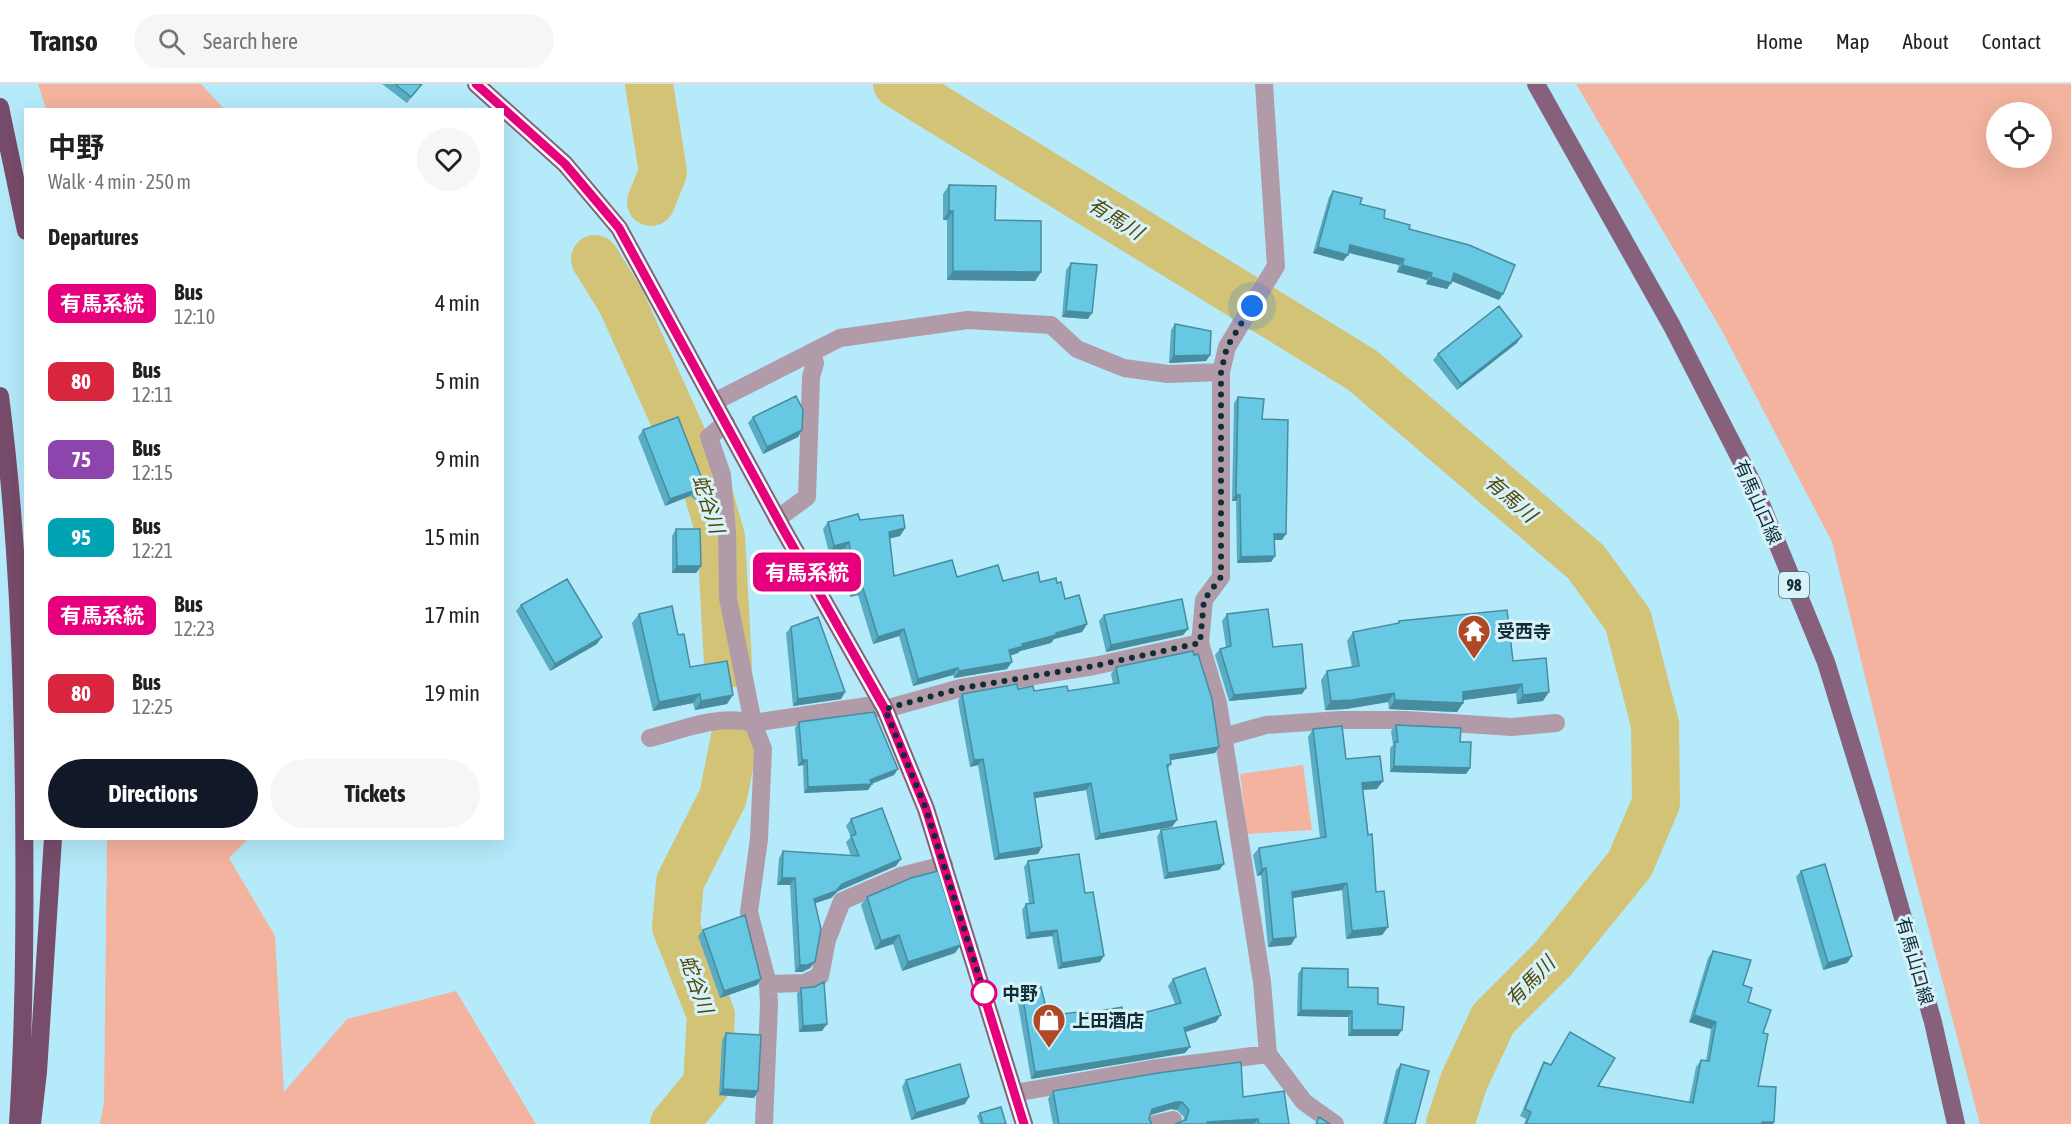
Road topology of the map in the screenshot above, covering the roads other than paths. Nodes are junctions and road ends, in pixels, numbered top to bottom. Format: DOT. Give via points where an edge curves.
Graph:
graph roads {
  1 [pos="476,84"];
  2 [pos="1264,84"];
  3 [pos="1536,84"];
  4 [pos="0,107"];
  5 [pos="503,108"];
  6 [pos="504,109"];
  7 [pos="24,221"];
  8 [pos="812,352"];
  9 [pos="1221,372"];
  10 [pos="0,396"];
  11 [pos="714,402"];
  12 [pos="726,423"];
  13 [pos="777,519"];
  14 [pos="1200,643"];
  15 [pos="885,709"];
  16 [pos="753,723"];
  17 [pos="1556,723"];
  18 [pos="1223,737"];
  19 [pos="650,738"];
  20 [pos="24,809"];
  21 [pos="24,840"];
  22 [pos="53,840"];
  23 [pos="944,865"];
  24 [pos="768,984"];
  25 [pos="1268,1054"];
  26 [pos="1015,1093"];
  27 [pos="1304,1102"];
  28 [pos="1173,1120"];
  29 [pos="18,1124"];
  30 [pos="32,1124"];
  31 [pos="764,1124"];
  32 [pos="1024,1124"];
  33 [pos="1155,1124"];
  34 [pos="1304,1124"];
  35 [pos="1335,1124"];
  36 [pos="1956,1124"];
  1 -- 5 [label="main road"];
  2 -- 9 [label="street" via="1276,266 1227,347"];
  3 -- 36 [label="main road, 有馬山口線 / 98" via="1672,326 1752,483 1826,662 1933,1022"];
  4 -- 7 [label="highway"];
  6 -- 11 [label="main road" via="565,164 619,228"];
  8 -- 9 [label="street" via="840,338 968,320 1051,325 1077,349 1124,368 1168,374"];
  8 -- 11 [label="street"];
  8 -- 13 [label="street" via="815,363 811,377 807,497"];
  9 -- 14 [label="street" via="1221,577 1204,600"];
  10 -- 20 [label="highway" via="17,577"];
  11 -- 12 [label="main road"];
  12 -- 13 [label="main road"];
  12 -- 16 [label="street" via="709,437 722,476 728,598"];
  13 -- 15 [label="main road"];
  14 -- 15 [label="street" via="962,688"];
  14 -- 18 [label="street" via="1218,703"];
  15 -- 16 [label="street" via="867,706"];
  15 -- 23 [label="main road"];
  16 -- 19 [label="street" via="741,719 712,721"];
  16 -- 24 [label="street" via="763,749 759,839 749,912"];
  17 -- 18 [label="street" via="1512,727 1340,720 1266,725"];
  18 -- 25 [label="street" via="1262,982"];
  21 -- 29 [label="highway" via="23,1045"];
  22 -- 30 [label="highway"];
  23 -- 24 [label="street" via="901,876 842,901 827,940 820,976 805,983"];
  23 -- 26 [label="main road"];
  24 -- 31 [label="street"];
  25 -- 26 [label="street" via="1151,1069"];
  25 -- 27 [label="street"];
  26 -- 32 [label="main road"];
  27 -- 34 [label="street"];
  27 -- 35 [label="street"];
  28 -- 33 [label="street"];
}
